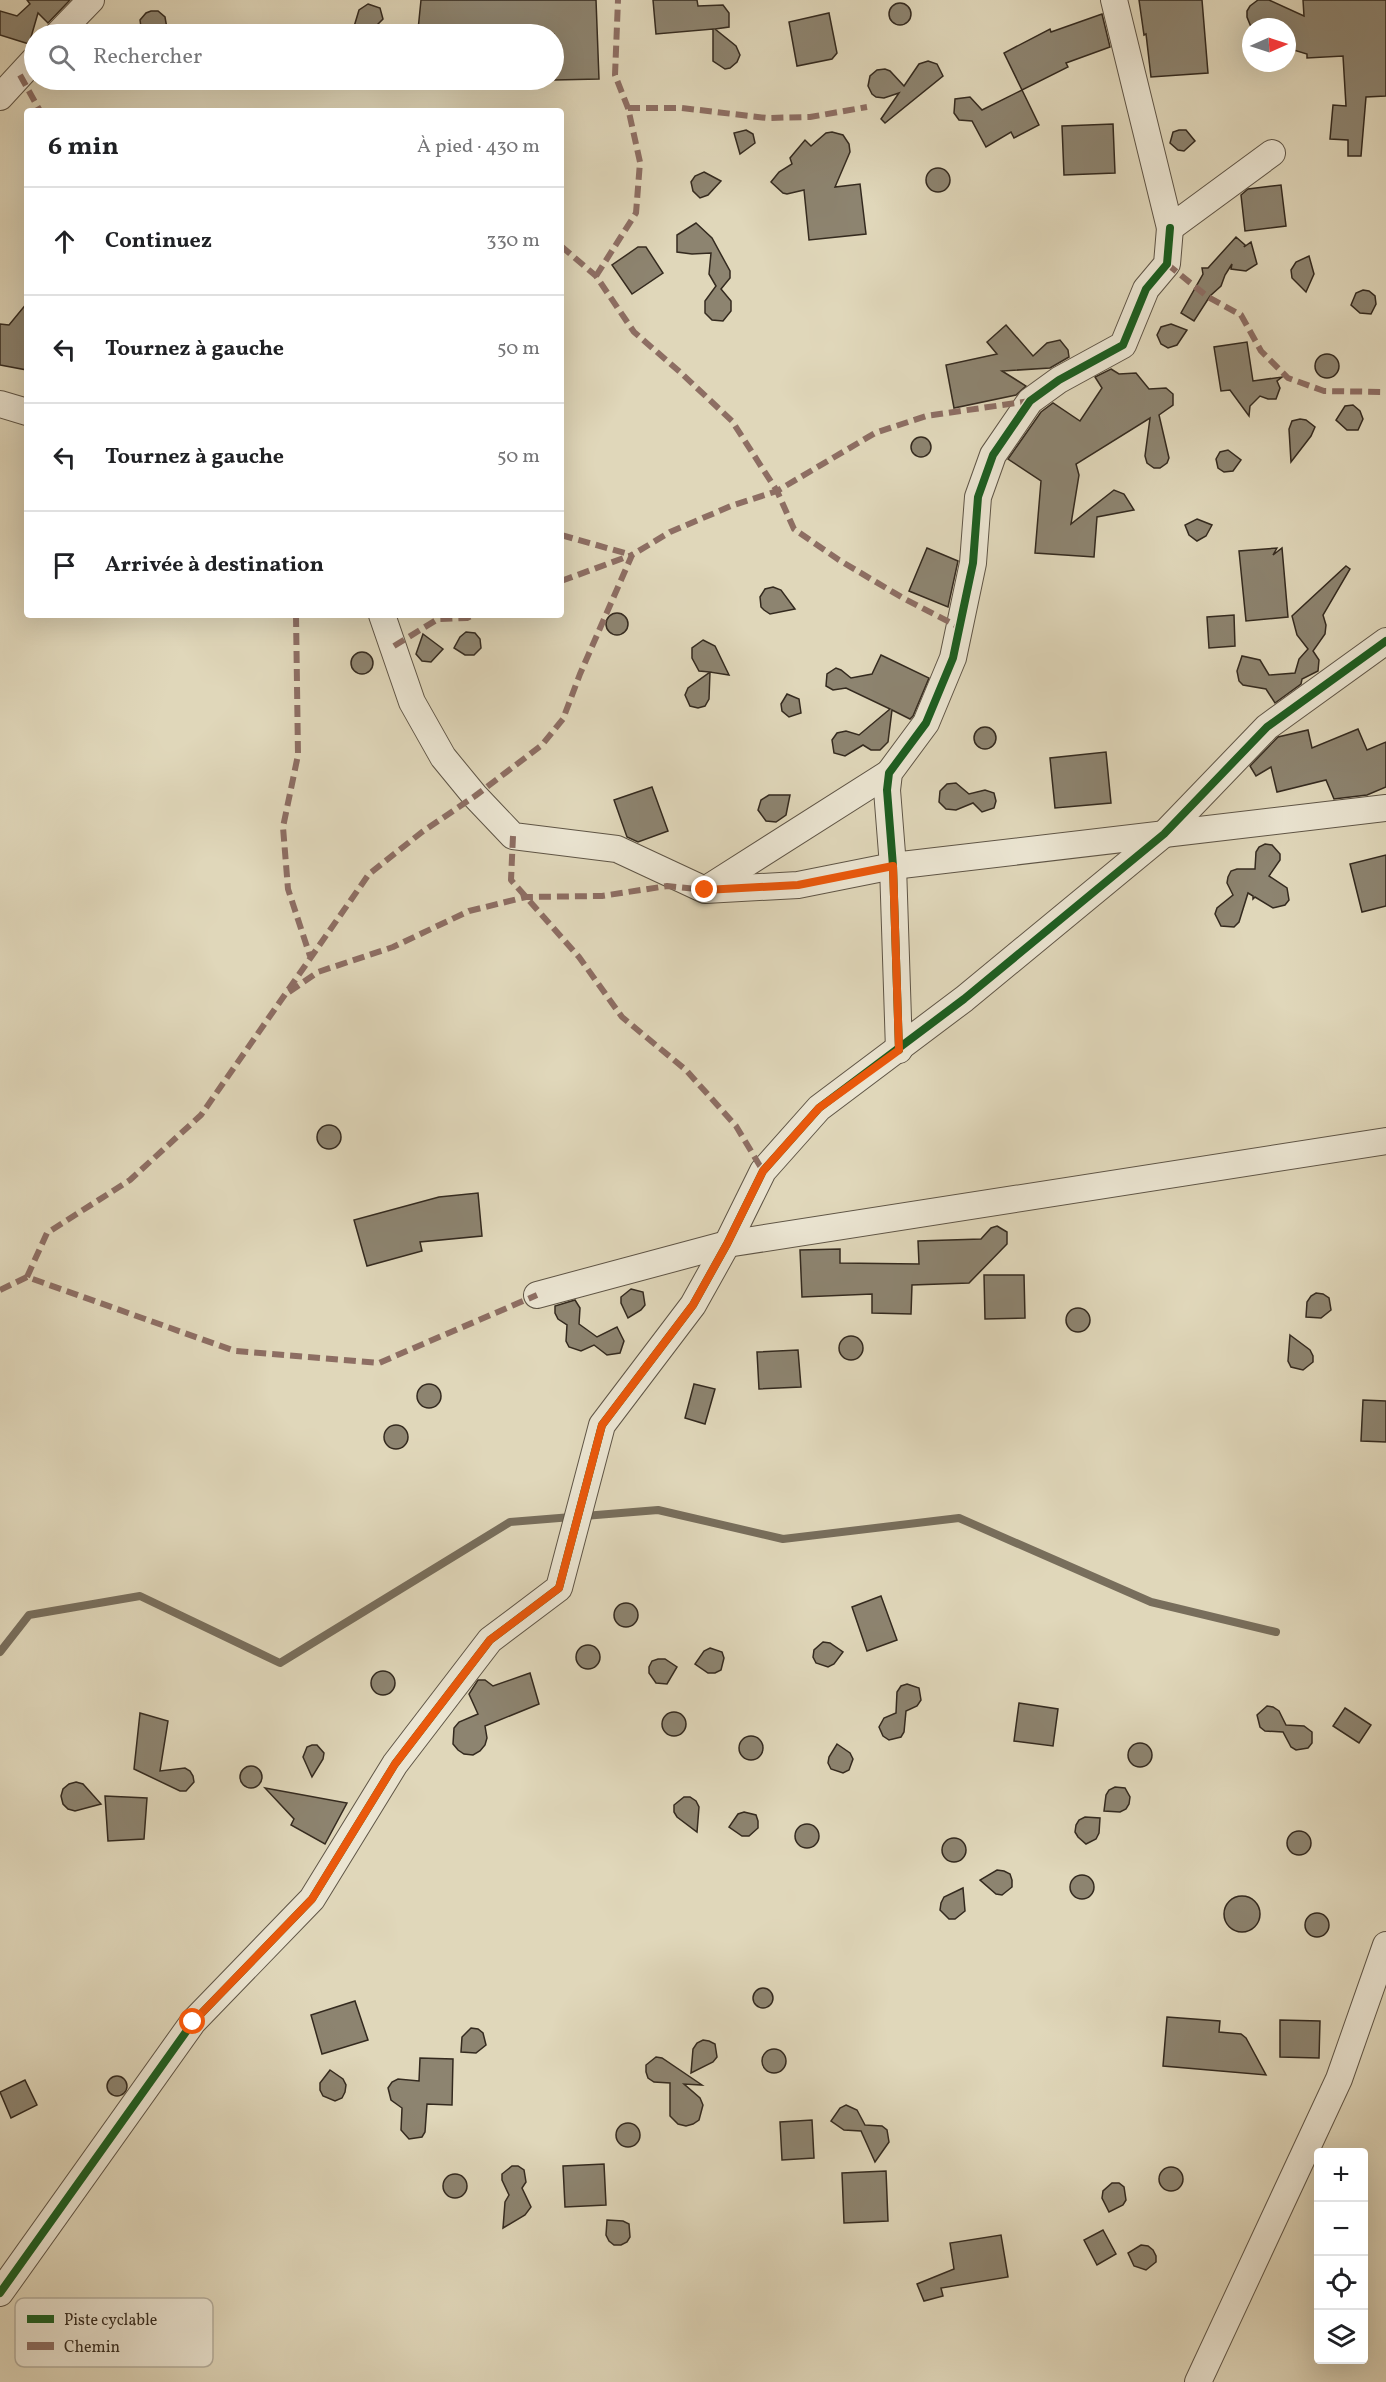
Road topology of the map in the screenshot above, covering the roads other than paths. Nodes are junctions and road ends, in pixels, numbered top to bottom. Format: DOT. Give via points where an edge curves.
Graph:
graph roads {
  1 [pos="91,0"];
  2 [pos="1114,0"];
  3 [pos="68,24"];
  4 [pos="24,71"];
  5 [pos="0,97"];
  6 [pos="1272,153"];
  7 [pos="1170,228"];
  8 [pos="0,404"];
  9 [pos="24,411"];
  10 [pos="383,618"];
  11 [pos="1386,641"];
  12 [pos="890,773"];
  13 [pos="1386,808"];
  14 [pos="1164,834"];
  15 [pos="893,866"];
  16 [pos="705,890"];
  17 [pos="899,1050"];
  18 [pos="1386,1141"];
  19 [pos="727,1244"];
  20 [pos="537,1295"];
  21 [pos="1386,1945"];
  22 [pos="0,2293"];
  23 [pos="1198,2382"];
  1 -- 3 [label="street"];
  2 -- 7 [label="street"];
  4 -- 5 [label="street"];
  6 -- 7 [label="street"];
  7 -- 12 [label="street" via="1167,264 1146,289 1123,345 1059,380 1030,401 993,455 978,497 973,563 953,658 926,723"];
  8 -- 9 [label="street"];
  10 -- 16 [label="street" via="412,702 443,757 513,836 617,849"];
  11 -- 14 [label="street" via="1267,727"];
  12 -- 15 [label="street" via="887,790"];
  12 -- 16 [label="street"];
  13 -- 14 [label="street"];
  14 -- 15 [label="street"];
  14 -- 17 [label="street"];
  15 -- 16 [label="street" via="798,885"];
  15 -- 17 [label="street"];
  17 -- 19 [label="street" via="819,1108 763,1171"];
  18 -- 19 [label="street"];
  19 -- 20 [label="street"];
  19 -- 22 [label="street" via="693,1305 602,1425 559,1588 490,1640 395,1764 312,1899 193,2022"];
  21 -- 23 [label="street" via="1339,2079"];
}
